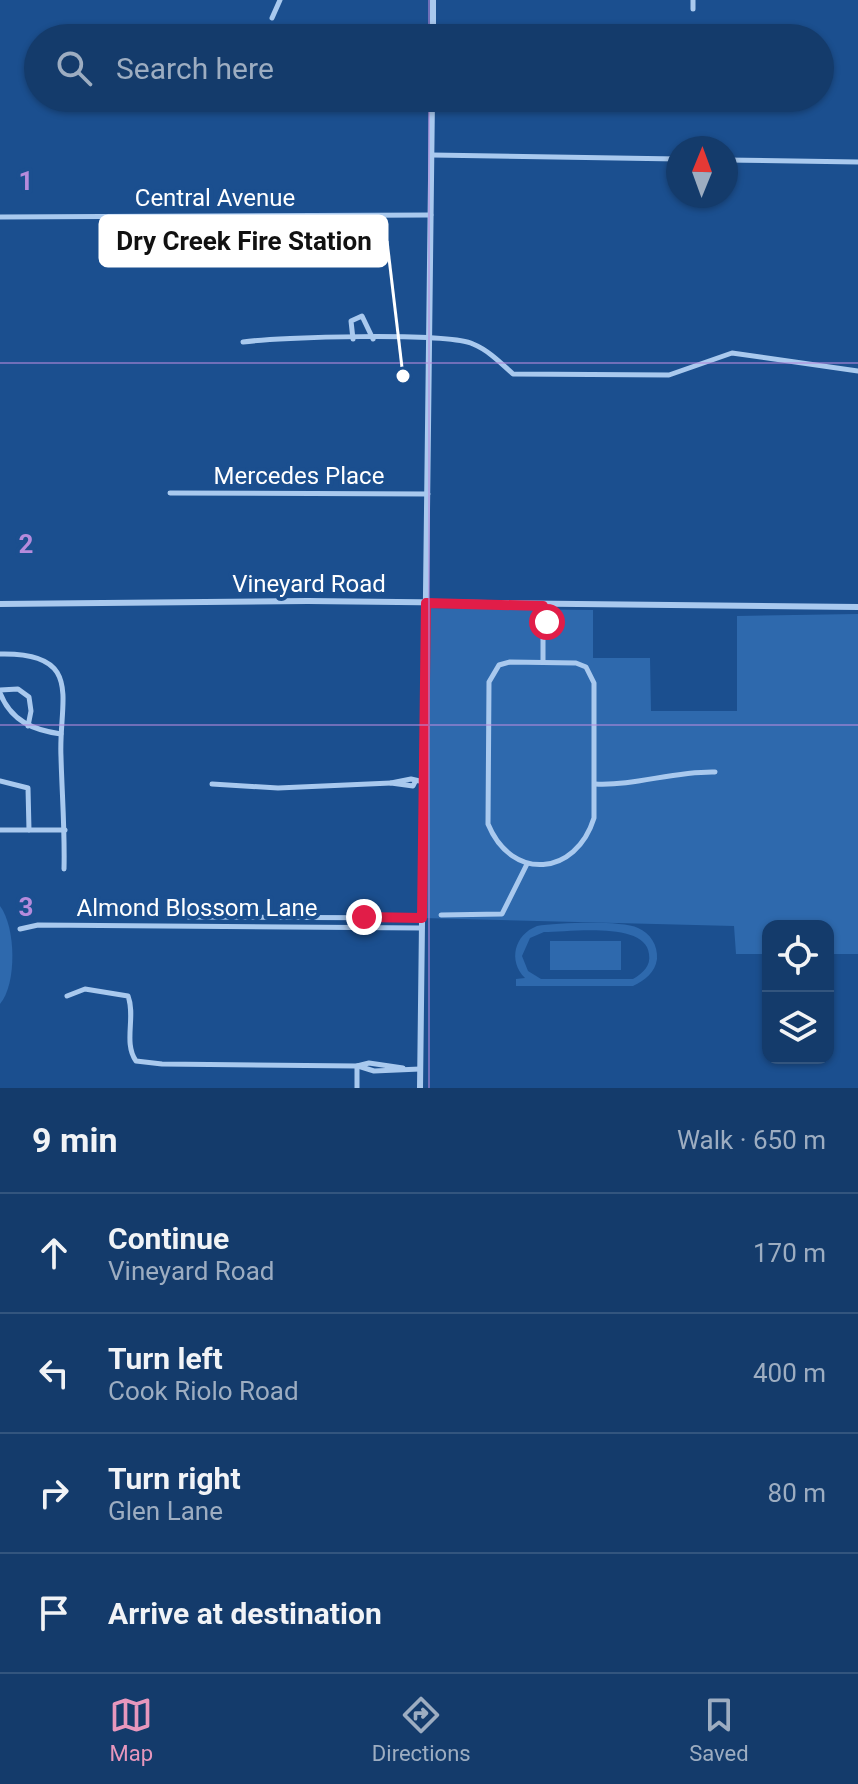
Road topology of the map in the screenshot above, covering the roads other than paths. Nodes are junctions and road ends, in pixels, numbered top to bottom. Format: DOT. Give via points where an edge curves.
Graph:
graph roads {
  1 [pos="280,0"];
  2 [pos="433,0"];
  3 [pos="693,0"];
  4 [pos="693,9"];
  5 [pos="272,18"];
  6 [pos="433,24"];
  7 [pos="432,112"];
  8 [pos="432,155"];
  9 [pos="666,159"];
  10 [pos="738,160"];
  11 [pos="858,162"];
  12 [pos="431,215"];
  13 [pos="0,217"];
  14 [pos="353,339"];
  15 [pos="373,339"];
  16 [pos="430,340"];
  17 [pos="243,342"];
  18 [pos="858,371"];
  19 [pos="170,493"];
  20 [pos="428,494"];
  21 [pos="426,603"];
  22 [pos="0,604"];
  23 [pos="858,607"];
  24 [pos="543,609"];
  25 [pos="0,654"];
  26 [pos="543,662"];
  27 [pos="0,691"];
  28 [pos="28,726"];
  29 [pos="62,734"];
  30 [pos="715,772"];
  31 [pos="0,781"];
  32 [pos="420,782"];
  33 [pos="212,784"];
  34 [pos="595,784"];
  35 [pos="0,830"];
  36 [pos="29,830"];
  37 [pos="65,830"];
  38 [pos="527,864"];
  39 [pos="64,869"];
  40 [pos="441,915"];
  41 [pos="188,917"];
  42 [pos="422,918"];
  43 [pos="422,928"];
  44 [pos="20,929"];
  45 [pos="67,996"];
  46 [pos="357,1066"];
  47 [pos="420,1069"];
  48 [pos="357,1088"];
  49 [pos="420,1088"];
  1 -- 5 [label="street"];
  2 -- 6 [label="street"];
  3 -- 4 [label="street"];
  7 -- 8 [label="street"];
  8 -- 9 [label="street"];
  8 -- 12 [label="street"];
  10 -- 11 [label="street"];
  12 -- 13 [label="street, Central Avenue"];
  12 -- 16 [label="street"];
  14 -- 15 [label="street"];
  14 -- 15 [label="street" via="351,321 362,316"];
  14 -- 17 [label="street"];
  15 -- 16 [label="street"];
  16 -- 18 [label="street" via="473,344 513,374 669,375 732,353"];
  16 -- 20 [label="street"];
  19 -- 20 [label="street, Mercedes Place"];
  20 -- 21 [label="street"];
  21 -- 22 [label="street, Vineyard Road"];
  21 -- 24 [label="street, Vineyard Road"];
  21 -- 32 [label="street"];
  23 -- 24 [label="street, Vineyard Road"];
  24 -- 26 [label="street"];
  25 -- 29 [label="street" via="33,656 56,672 66,701"];
  26 -- 34 [label="street" via="576,663 592,674"];
  26 -- 38 [label="street" via="499,665 489,682 488,824 504,851"];
  27 -- 28 [label="street" via="10,710"];
  27 -- 28 [label="street" via="18,689 29,697"];
  28 -- 29 [label="street"];
  29 -- 37 [label="street"];
  30 -- 34 [label="street" via="669,774 628,785"];
  31 -- 36 [label="street" via="28,788"];
  32 -- 33 [label="street" via="278,788"];
  32 -- 42 [label="street"];
  34 -- 38 [label="street" via="594,818 577,849 548,864"];
  35 -- 36 [label="street"];
  36 -- 37 [label="street"];
  37 -- 39 [label="street"];
  38 -- 40 [label="street" via="502,914"];
  41 -- 42 [label="street"];
  42 -- 43 [label="street"];
  43 -- 44 [label="street, Almond Blossom Lane"];
  43 -- 47 [label="street"];
  45 -- 46 [label="street" via="85,989 128,996 131,1054 136,1061"];
  46 -- 47 [label="street" via="374,1071"];
  46 -- 48 [label="street"];
  47 -- 49 [label="street"];
}
